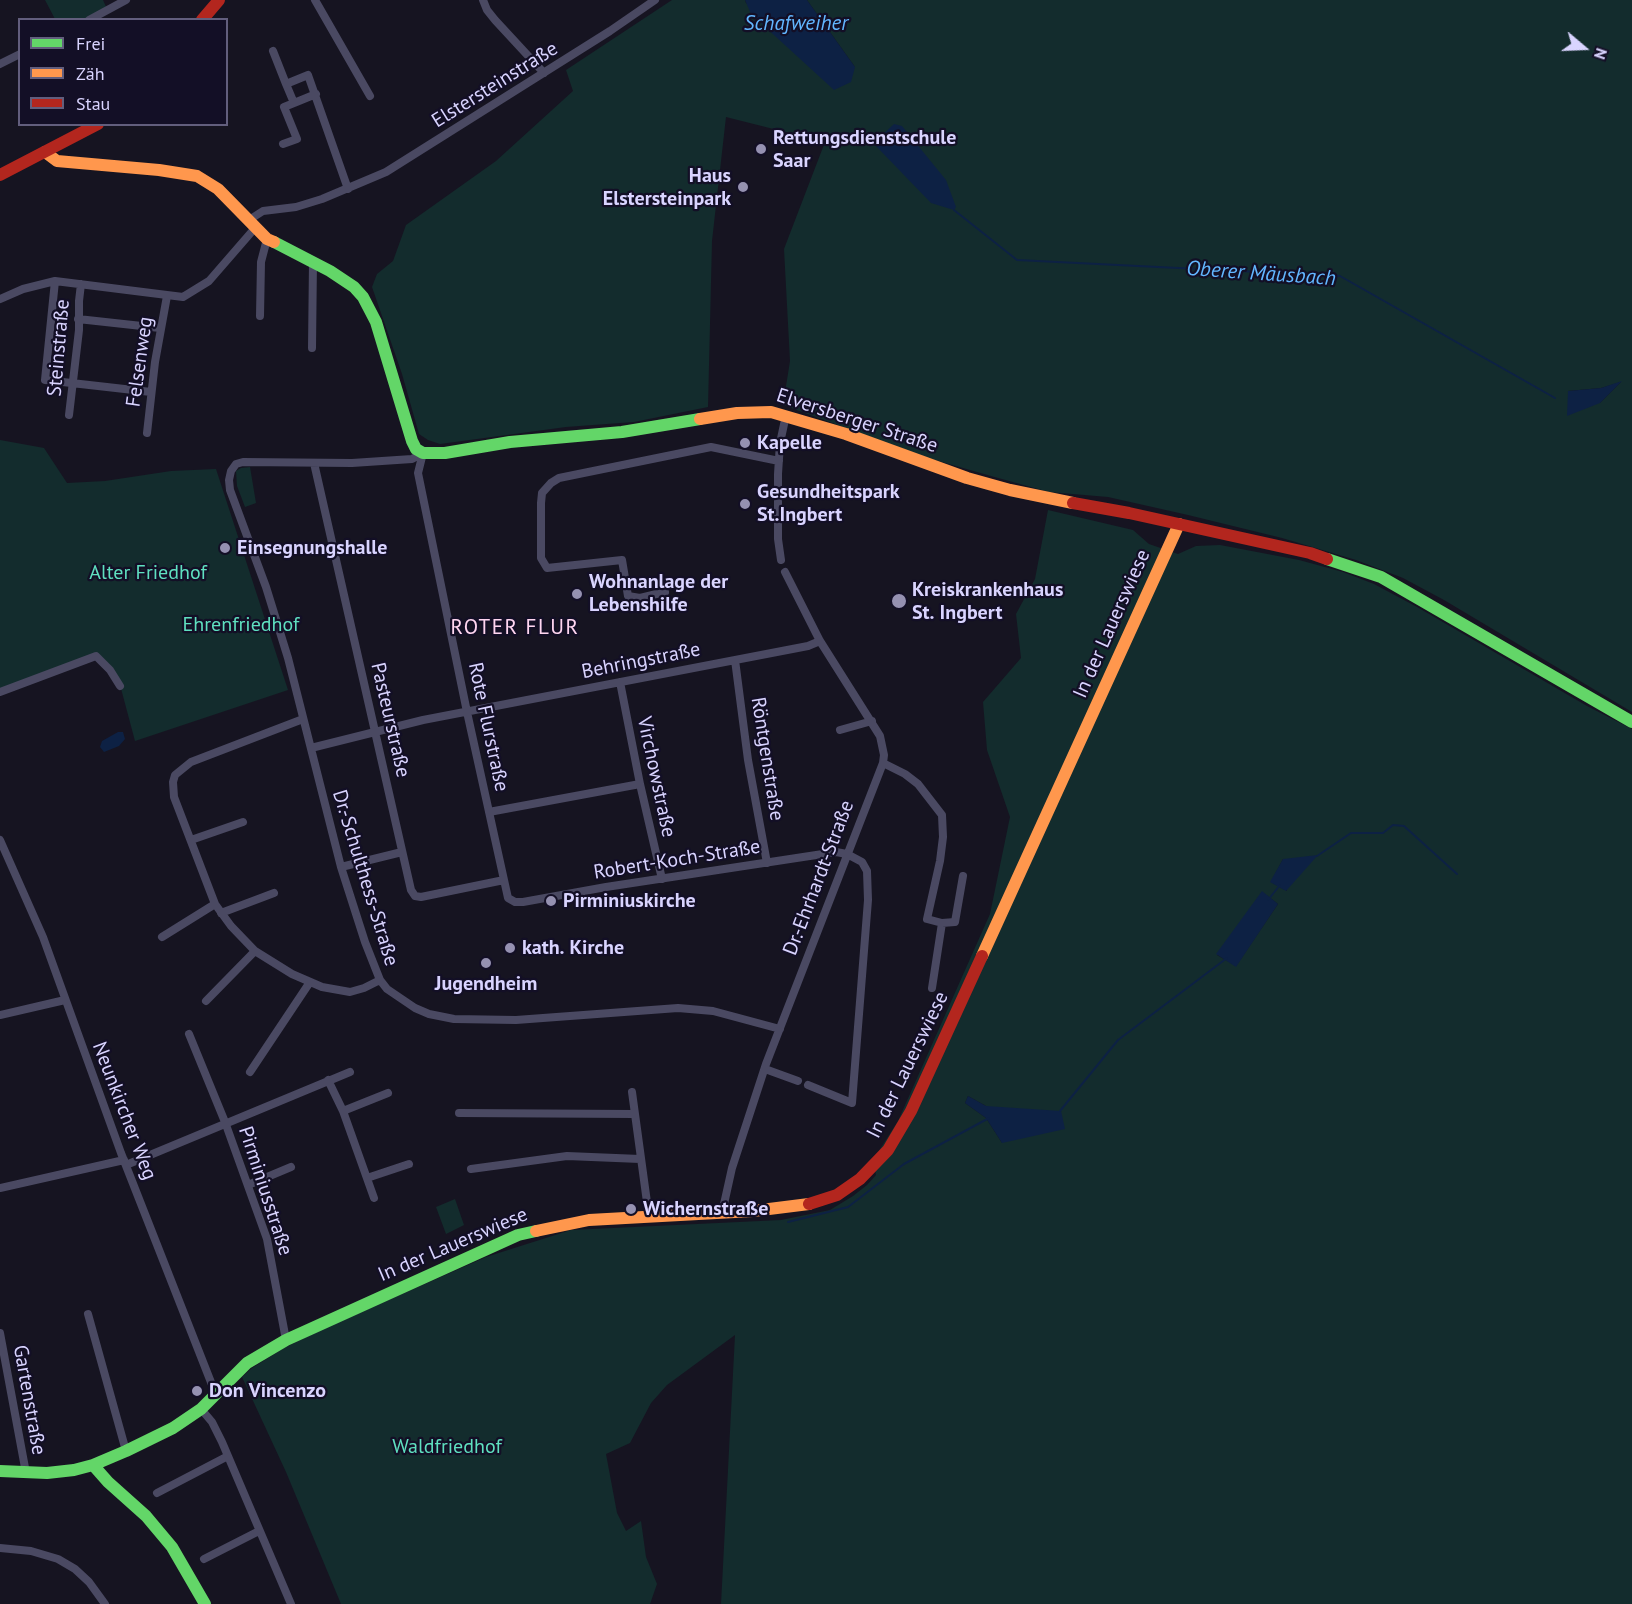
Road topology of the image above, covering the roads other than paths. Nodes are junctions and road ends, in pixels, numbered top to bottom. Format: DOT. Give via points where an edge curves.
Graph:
graph roads {
  1 [pos="104,0"];
  2 [pos="126,0"];
  3 [pos="219,0"];
  4 [pos="315,0"];
  5 [pos="483,0"];
  6 [pos="655,0"];
  7 [pos="109,10"];
  8 [pos="93,18"];
  9 [pos="204,18"];
  10 [pos="273,51"];
  11 [pos="18,55"];
  12 [pos="0,64"];
  13 [pos="544,73"];
  14 [pos="286,84"];
  15 [pos="316,94"];
  16 [pos="370,96"];
  17 [pos="294,103"];
  18 [pos="94,126"];
  19 [pos="284,144"];
  20 [pos="45,152"];
  21 [pos="0,175"];
  22 [pos="348,189"];
  23 [pos="252,224"];
  24 [pos="267,239"];
  25 [pos="313,261"];
  26 [pos="55,281"];
  27 [pos="81,284"];
  28 [pos="167,296"];
  29 [pos="0,299"];
  30 [pos="260,316"];
  31 [pos="78,319"];
  32 [pos="160,328"];
  33 [pos="312,348"];
  34 [pos="74,384"];
  35 [pos="151,392"];
  36 [pos="69,416"];
  37 [pos="786,416"];
  38 [pos="147,433"];
  39 [pos="423,453"];
  40 [pos="779,461"];
  41 [pos="314,463"];
  42 [pos="1179,524"];
  43 [pos="781,560"];
  44 [pos="785,572"];
  45 [pos="665,592"];
  46 [pos="820,641"];
  47 [pos="735,660"];
  48 [pos="620,682"];
  49 [pos="120,686"];
  50 [pos="0,692"];
  51 [pos="467,712"];
  52 [pos="303,719"];
  53 [pos="872,722"];
  54 [pos="1632,722"];
  55 [pos="376,730"];
  56 [pos="840,730"];
  57 [pos="311,748"];
  58 [pos="883,763"];
  59 [pos="640,784"];
  60 [pos="489,812"];
  61 [pos="243,822"];
  62 [pos="0,840"];
  63 [pos="191,840"];
  64 [pos="402,852"];
  65 [pos="847,854"];
  66 [pos="767,863"];
  67 [pos="341,867"];
  68 [pos="963,876"];
  69 [pos="662,879"];
  70 [pos="504,880"];
  71 [pos="274,893"];
  72 [pos="512,900"];
  73 [pos="215,904"];
  74 [pos="221,913"];
  75 [pos="942,924"];
  76 [pos="162,937"];
  77 [pos="255,951"];
  78 [pos="380,980"];
  79 [pos="310,982"];
  80 [pos="932,988"];
  81 [pos="65,1000"];
  82 [pos="206,1001"];
  83 [pos="0,1015"];
  84 [pos="780,1029"];
  85 [pos="189,1034"];
  86 [pos="765,1069"];
  87 [pos="250,1072"];
  88 [pos="350,1072"];
  89 [pos="328,1080"];
  90 [pos="798,1081"];
  91 [pos="808,1085"];
  92 [pos="632,1092"];
  93 [pos="388,1094"];
  94 [pos="343,1111"];
  95 [pos="459,1113"];
  96 [pos="634,1114"];
  97 [pos="225,1122"];
  98 [pos="640,1159"];
  99 [pos="125,1162"];
  100 [pos="409,1164"];
  101 [pos="291,1167"];
  102 [pos="471,1169"];
  103 [pos="368,1178"];
  104 [pos="248,1185"];
  105 [pos="0,1188"];
  106 [pos="374,1198"];
  107 [pos="722,1213"];
  108 [pos="649,1217"];
  109 [pos="88,1314"];
  110 [pos="0,1333"];
  111 [pos="286,1340"];
  112 [pos="216,1395"];
  113 [pos="201,1409"];
  114 [pos="126,1451"];
  115 [pos="228,1456"];
  116 [pos="93,1465"];
  117 [pos="0,1471"];
  118 [pos="26,1473"];
  119 [pos="157,1493"];
  120 [pos="259,1531"];
  121 [pos="0,1548"];
  122 [pos="204,1559"];
  123 [pos="105,1604"];
  124 [pos="205,1604"];
  125 [pos="291,1604"];
  1 -- 7 [label="street"];
  2 -- 7 [label="street"];
  3 -- 9 [label="street"];
  4 -- 16 [label="street"];
  5 -- 13 [label="street" via="495,20"];
  6 -- 13 [label="street, Elstersteinstraße"];
  7 -- 8 [label="street"];
  10 -- 14 [label="street"];
  11 -- 12 [label="street"];
  13 -- 22 [label="street, Elstersteinstraße" via="378,177"];
  14 -- 15 [label="street" via="308,75"];
  14 -- 17 [label="street"];
  15 -- 17 [label="street"];
  15 -- 22 [label="street"];
  17 -- 19 [label="street" via="284,107 297,139"];
  18 -- 20 [label="street"];
  20 -- 21 [label="street"];
  20 -- 23 [label="street" via="51,158 70,163 197,176 218,189"];
  22 -- 23 [label="street, Elstersteinstraße" via="306,205 263,211"];
  23 -- 24 [label="street"];
  23 -- 28 [label="street" via="219,270 200,288 183,297"];
  24 -- 25 [label="street"];
  24 -- 30 [label="street" via="261,262"];
  25 -- 33 [label="street"];
  25 -- 39 [label="street" via="354,287 370,309 412,441"];
  26 -- 27 [label="street"];
  26 -- 29 [label="street"];
  26 -- 34 [label="street" via="44,378"];
  27 -- 28 [label="street"];
  27 -- 31 [label="street, Steinstraße"];
  28 -- 32 [label="street, Felsenweg"];
  31 -- 32 [label="street"];
  31 -- 34 [label="street, Steinstraße"];
  32 -- 35 [label="street, Felsenweg"];
  34 -- 35 [label="street"];
  34 -- 36 [label="street, Steinstraße"];
  35 -- 38 [label="street, Felsenweg"];
  37 -- 39 [label="street, Elversberger Straße" via="761,411 737,413 622,432"];
  37 -- 40 [label="street"];
  37 -- 42 [label="street, Elversberger Straße" via="1010,490"];
  39 -- 41 [label="street" via="411,459"];
  39 -- 51 [label="street, Rote Flurstraße" via="418,473"];
  40 -- 43 [label="street" via="777,513"];
  40 -- 45 [label="street" via="711,447 560,478 542,493 541,558 547,568 622,560 628,596 640,598"];
  41 -- 52 [label="street, Dr.-Schulthess-Straße" via="243,462 236,464 229,480 288,658"];
  41 -- 55 [label="street, Pasteurstraße"];
  42 -- 54 [label="street, Elversberger Straße" via="1339,561 1381,577"];
  42 -- 107 [label="street, In der Lauerswiese" via="894,1142 860,1179 837,1195 805,1205"];
  44 -- 46 [label="street"];
  46 -- 47 [label="street, Behringstraße"];
  46 -- 53 [label="street"];
  47 -- 48 [label="street, Behringstraße"];
  47 -- 66 [label="street, Röntgenstraße"];
  48 -- 51 [label="street, Behringstraße"];
  48 -- 59 [label="street, Virchowstraße"];
  49 -- 50 [label="street" via="96,657"];
  51 -- 55 [label="street, Behringstraße"];
  51 -- 60 [label="street, Rote Flurstraße"];
  52 -- 57 [label="street, Dr.-Schulthess-Straße"];
  52 -- 63 [label="street" via="179,770 173,790"];
  53 -- 56 [label="street"];
  53 -- 58 [label="street" via="884,746"];
  55 -- 57 [label="street, Behringstraße"];
  55 -- 64 [label="street, Pasteurstraße"];
  57 -- 67 [label="street, Dr.-Schulthess-Straße"];
  58 -- 65 [label="street, Dr.-Ehrhardt-Straße"];
  58 -- 75 [label="street" via="918,784 942,815 940,861 927,919"];
  59 -- 60 [label="street"];
  59 -- 69 [label="street, Virchowstraße"];
  60 -- 70 [label="street, Rote Flurstraße"];
  61 -- 63 [label="street"];
  62 -- 81 [label="street, Neunkircher Weg" via="43,937"];
  63 -- 73 [label="street"];
  64 -- 67 [label="street"];
  64 -- 70 [label="street, Pasteurstraße" via="415,896"];
  65 -- 66 [label="street, Robert-Koch-Straße" via="836,852"];
  65 -- 84 [label="street, Dr.-Ehrhardt-Straße"];
  65 -- 91 [label="street" via="862,862 868,885 852,1103"];
  66 -- 69 [label="street, Robert-Koch-Straße"];
  67 -- 78 [label="street, Dr.-Schulthess-Straße"];
  68 -- 75 [label="street" via="955,922"];
  69 -- 72 [label="street, Robert-Koch-Straße" via="524,902"];
  70 -- 72 [label="street, Rote Flurstraße"];
  71 -- 74 [label="street"];
  73 -- 74 [label="street"];
  73 -- 76 [label="street"];
  74 -- 77 [label="street"];
  75 -- 80 [label="street"];
  77 -- 79 [label="street"];
  77 -- 82 [label="street"];
  78 -- 79 [label="street" via="350,992"];
  78 -- 84 [label="street, Dr.-Schulthess-Straße" via="415,1008 454,1019 516,1020 678,1008 713,1011"];
  79 -- 87 [label="street"];
  81 -- 83 [label="street"];
  81 -- 99 [label="street, Neunkircher Weg"];
  84 -- 86 [label="street, Dr.-Ehrhardt-Straße"];
  85 -- 97 [label="street, Pirminiusstraße"];
  86 -- 90 [label="street"];
  86 -- 107 [label="street, Dr.-Ehrhardt-Straße" via="732,1168"];
  88 -- 89 [label="street"];
  89 -- 94 [label="street"];
  89 -- 97 [label="street"];
  92 -- 96 [label="street"];
  93 -- 94 [label="street"];
  94 -- 103 [label="street"];
  95 -- 96 [label="street"];
  96 -- 98 [label="street"];
  97 -- 99 [label="street"];
  97 -- 104 [label="street, Pirminiusstraße"];
  98 -- 102 [label="street" via="567,1156"];
  98 -- 108 [label="street"];
  99 -- 105 [label="street"];
  99 -- 112 [label="street, Neunkircher Weg"];
  100 -- 103 [label="street"];
  101 -- 104 [label="street"];
  103 -- 106 [label="street"];
  104 -- 111 [label="street, Pirminiusstraße" via="267,1239"];
  107 -- 108 [label="street, In der Lauerswiese"];
  108 -- 111 [label="street, In der Lauerswiese" via="562,1224 518,1235"];
  109 -- 114 [label="street"];
  110 -- 118 [label="street, Gartenstraße"];
  111 -- 112 [label="street, In der Lauerswiese" via="247,1362"];
  112 -- 113 [label="street, In der Lauerswiese"];
  113 -- 114 [label="street, In der Lauerswiese"];
  113 -- 115 [label="street" via="212,1422"];
  114 -- 116 [label="street, In der Lauerswiese"];
  115 -- 119 [label="street"];
  115 -- 120 [label="street"];
  116 -- 118 [label="street, In der Lauerswiese"];
  116 -- 124 [label="street" via="172,1547"];
  117 -- 118 [label="street, In der Lauerswiese"];
  120 -- 122 [label="street"];
  120 -- 125 [label="street"];
  121 -- 123 [label="street" via="58,1559 89,1582"];
}
